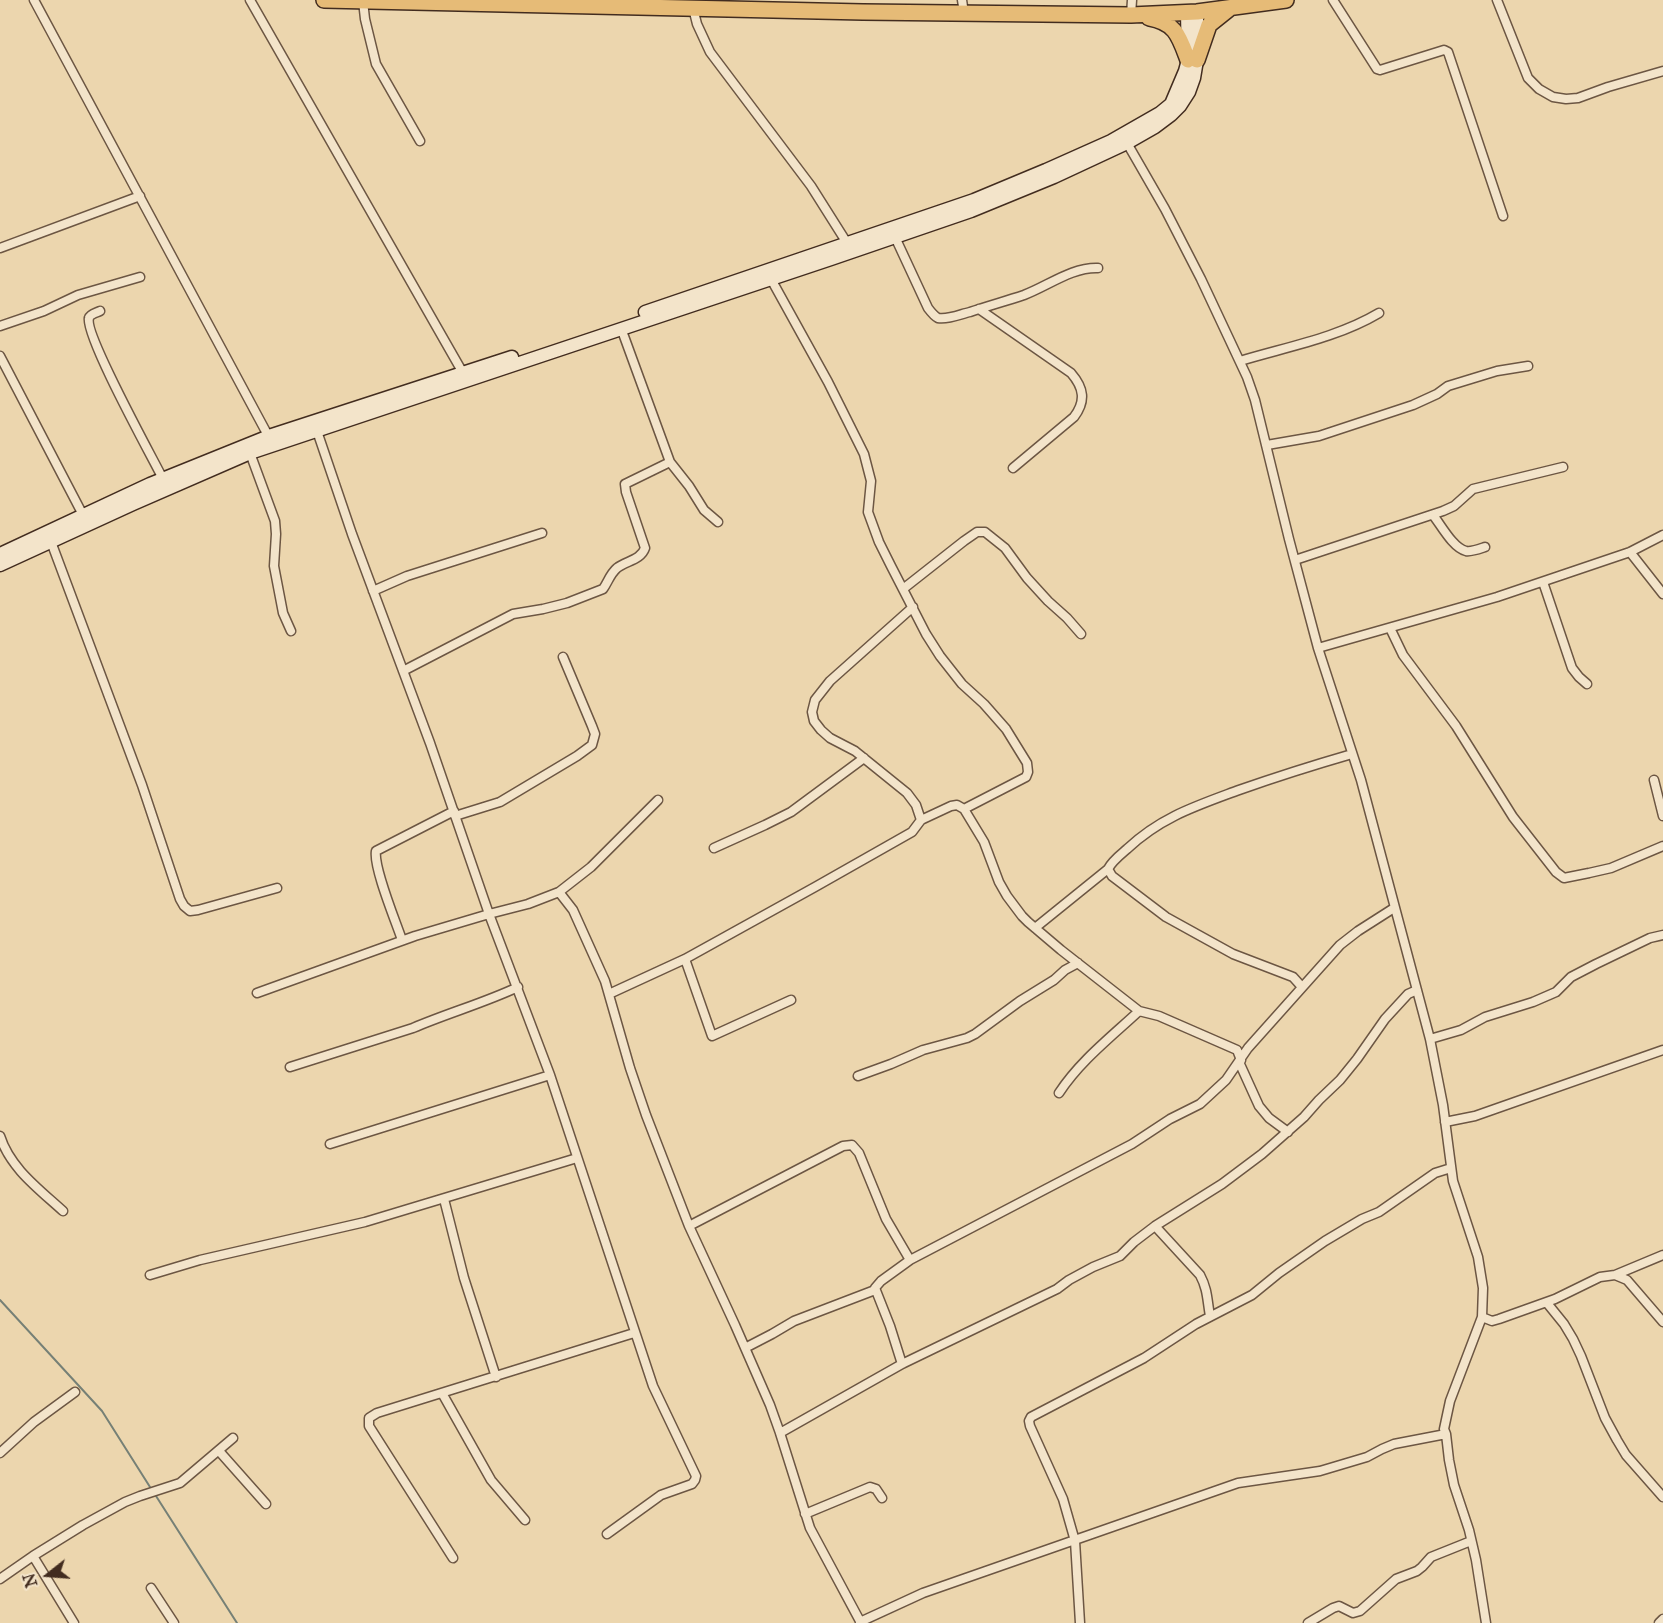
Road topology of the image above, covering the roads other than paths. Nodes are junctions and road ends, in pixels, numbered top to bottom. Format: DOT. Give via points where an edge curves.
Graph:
graph roads {
  1 [pos="34,0"];
  2 [pos="250,0"];
  3 [pos="324,0"];
  4 [pos="1286,0"];
  5 [pos="1333,0"];
  6 [pos="1497,0"];
  7 [pos="363,1"];
  8 [pos="400,1"];
  9 [pos="799,5"];
  10 [pos="816,5"];
  11 [pos="963,7"];
  12 [pos="693,8"];
  13 [pos="1132,8"];
  14 [pos="1228,9"];
  15 [pos="1192,13"];
  16 [pos="1192,60"];
  17 [pos="1663,71"];
  18 [pos="420,141"];
  19 [pos="1127,143"];
  20 [pos="140,196"];
  21 [pos="1503,216"];
  22 [pos="895,237"];
  23 [pos="847,243"];
  24 [pos="0,248"];
  25 [pos="1098,268"];
  26 [pos="140,277"];
  27 [pos="771,279"];
  28 [pos="979,309"];
  29 [pos="100,311"];
  30 [pos="1379,313"];
  31 [pos="0,326"];
  32 [pos="621,328"];
  33 [pos="0,356"];
  34 [pos="1240,361"];
  35 [pos="1528,366"];
  36 [pos="471,373"];
  37 [pos="317,431"];
  38 [pos="271,440"];
  39 [pos="1267,445"];
  40 [pos="250,453"];
  41 [pos="670,462"];
  42 [pos="1563,467"];
  43 [pos="1013,468"];
  44 [pos="163,479"];
  45 [pos="83,515"];
  46 [pos="1433,515"];
  47 [pos="718,522"];
  48 [pos="542,533"];
  49 [pos="1663,535"];
  50 [pos="49,536"];
  51 [pos="1485,547"];
  52 [pos="1630,552"];
  53 [pos="0,554"];
  54 [pos="1294,560"];
  55 [pos="0,565"];
  56 [pos="1544,582"];
  57 [pos="903,589"];
  58 [pos="373,591"];
  59 [pos="1663,594"];
  60 [pos="913,607"];
  61 [pos="1390,628"];
  62 [pos="291,630"];
  63 [pos="1081,634"];
  64 [pos="1318,648"];
  65 [pos="563,657"];
  66 [pos="403,671"];
  67 [pos="1587,684"];
  68 [pos="1352,754"];
  69 [pos="864,758"];
  70 [pos="1654,780"];
  71 [pos="658,800"];
  72 [pos="964,809"];
  73 [pos="454,813"];
  74 [pos="1663,816"];
  75 [pos="921,820"];
  76 [pos="1663,846"];
  77 [pos="714,848"];
  78 [pos="1108,869"];
  79 [pos="277,888"];
  80 [pos="559,892"];
  81 [pos="1395,908"];
  82 [pos="489,914"];
  83 [pos="1035,928"];
  84 [pos="1663,935"];
  85 [pos="402,940"];
  86 [pos="1069,956"];
  87 [pos="685,959"];
  88 [pos="1078,963"];
  89 [pos="1065,970"];
  90 [pos="518,987"];
  91 [pos="1302,987"];
  92 [pos="1417,990"];
  93 [pos="257,993"];
  94 [pos="609,994"];
  95 [pos="791,1000"];
  96 [pos="1140,1011"];
  97 [pos="1430,1039"];
  98 [pos="1663,1050"];
  99 [pos="1240,1061"];
  100 [pos="290,1067"];
  101 [pos="550,1075"];
  102 [pos="858,1076"];
  103 [pos="1059,1093"];
  104 [pos="1445,1122"];
  105 [pos="1288,1132"];
  106 [pos="0,1136"];
  107 [pos="330,1144"];
  108 [pos="577,1158"];
  109 [pos="1451,1168"];
  110 [pos="444,1199"];
  111 [pos="63,1211"];
  112 [pos="689,1226"];
  113 [pos="1155,1226"];
  114 [pos="1663,1255"];
  115 [pos="910,1260"];
  116 [pos="150,1275"];
  117 [pos="1615,1275"];
  118 [pos="875,1290"];
  119 [pos="1546,1303"];
  120 [pos="1210,1316"];
  121 [pos="1482,1317"];
  122 [pos="1663,1322"];
  123 [pos="634,1333"];
  124 [pos="745,1348"];
  125 [pos="902,1364"];
  126 [pos="496,1377"];
  127 [pos="75,1392"];
  128 [pos="442,1393"];
  129 [pos="780,1432"];
  130 [pos="1446,1434"];
  131 [pos="233,1438"];
  132 [pos="219,1451"];
  133 [pos="0,1453"];
  134 [pos="1663,1497"];
  135 [pos="882,1498"];
  136 [pos="266,1504"];
  137 [pos="805,1514"];
  138 [pos="525,1520"];
  139 [pos="607,1534"];
  140 [pos="1075,1540"];
  141 [pos="1471,1541"];
  142 [pos="33,1556"];
  143 [pos="453,1558"];
  144 [pos="0,1579"];
  145 [pos="151,1588"];
  146 [pos="1663,1619"];
  147 [pos="74,1623"];
  148 [pos="174,1623"];
  149 [pos="861,1623"];
  150 [pos="1080,1623"];
  151 [pos="1308,1623"];
  152 [pos="1486,1623"];
  153 [pos="1659,1623"];
  1 -- 20 [label="street"];
  2 -- 36 [label="street"];
  3 -- 7 [label="highway"];
  4 -- 14 [label="highway"];
  5 -- 21 [label="street" via="1377,69 1448,52"];
  6 -- 17 [label="street" via="1528,78 1553,97 1578,98"];
  7 -- 8 [label="highway"];
  7 -- 18 [label="street" via="376,64"];
  8 -- 12 [label="highway"];
  9 -- 10 [label="highway"];
  9 -- 12 [label="highway"];
  10 -- 11 [label="highway"];
  11 -- 13 [label="highway"];
  12 -- 23 [label="street" via="710,52 812,186"];
  13 -- 15 [label="highway"];
  13 -- 16 [label="highway" via="1172,26"];
  14 -- 15 [label="highway"];
  14 -- 16 [label="highway" via="1209,25"];
  15 -- 16 [label="main road"];
  16 -- 19 [label="main road" via="1192,85 1180,106"];
  16 -- 23 [label="main road" via="1171,104 1111,141 974,200"];
  19 -- 22 [label="main road" via="971,211"];
  19 -- 34 [label="street" via="1165,209"];
  20 -- 24 [label="street"];
  20 -- 38 [label="street"];
  22 -- 27 [label="main road"];
  22 -- 28 [label="street" via="935,316 947,318"];
  23 -- 36 [label="main road"];
  25 -- 28 [label="street" via="1074,272 1024,295"];
  26 -- 31 [label="street" via="78,295"];
  27 -- 32 [label="main road"];
  27 -- 57 [label="street" via="864,454 871,481 868,512"];
  28 -- 43 [label="street" via="1071,373 1082,393 1080,410 1074,417"];
  29 -- 44 [label="street" via="89,318 96,344"];
  30 -- 34 [label="street" via="1323,337"];
  32 -- 36 [label="main road"];
  32 -- 41 [label="street"];
  33 -- 45 [label="street"];
  34 -- 39 [label="street"];
  35 -- 39 [label="street" via="1448,386 1421,402 1319,436"];
  36 -- 37 [label="main road"];
  36 -- 38 [label="main road"];
  37 -- 38 [label="main road"];
  37 -- 58 [label="street"];
  38 -- 40 [label="main road"];
  38 -- 44 [label="main road"];
  39 -- 54 [label="street"];
  40 -- 50 [label="main road"];
  40 -- 62 [label="street" via="275,521 274,566 283,613"];
  41 -- 47 [label="street" via="704,510"];
  41 -- 66 [label="street" via="625,484 645,548 640,556 618,567 603,589 559,605 513,614"];
  42 -- 46 [label="street" via="1473,489 1454,506"];
  44 -- 45 [label="main road"];
  45 -- 50 [label="main road"];
  46 -- 51 [label="street" via="1460,549"];
  46 -- 54 [label="street"];
  48 -- 58 [label="street" via="415,573"];
  49 -- 52 [label="street"];
  50 -- 53 [label="main road"];
  50 -- 55 [label="main road"];
  50 -- 79 [label="street" via="184,906 190,911 198,910"];
  52 -- 56 [label="street"];
  52 -- 59 [label="street"];
  54 -- 64 [label="street"];
  56 -- 61 [label="street"];
  56 -- 67 [label="street" via="1572,668"];
  57 -- 60 [label="street"];
  57 -- 63 [label="street" via="964,541 977,532 985,532 1005,548 1048,602"];
  58 -- 66 [label="street"];
  60 -- 69 [label="street" via="830,681 812,706 814,721 821,730"];
  60 -- 72 [label="street" via="940,656 1006,729 1028,768 1026,777"];
  61 -- 64 [label="street"];
  61 -- 76 [label="street" via="1403,655 1456,726 1514,817 1561,877 1611,868"];
  64 -- 68 [label="street"];
  65 -- 73 [label="street" via="595,735 592,745 500,802"];
  66 -- 73 [label="street"];
  68 -- 78 [label="street" via="1179,813 1142,835"];
  68 -- 81 [label="street"];
  69 -- 75 [label="street" via="907,793"];
  69 -- 77 [label="street" via="791,812"];
  70 -- 74 [label="street"];
  71 -- 80 [label="street" via="591,867"];
  72 -- 75 [label="street" via="951,806"];
  72 -- 83 [label="street" via="984,842 1007,897"];
  73 -- 82 [label="street"];
  73 -- 85 [label="street" via="375,851"];
  75 -- 87 [label="street" via="912,831"];
  78 -- 83 [label="street"];
  78 -- 91 [label="street" via="1166,917 1233,954 1293,977"];
  80 -- 82 [label="street"];
  80 -- 94 [label="street" via="573,910"];
  81 -- 91 [label="street" via="1349,937"];
  81 -- 92 [label="street"];
  82 -- 85 [label="street"];
  82 -- 90 [label="street"];
  83 -- 86 [label="street"];
  84 -- 97 [label="street" via="1571,977 1556,992"];
  85 -- 93 [label="street"];
  86 -- 88 [label="street"];
  86 -- 89 [label="street"];
  87 -- 94 [label="street"];
  87 -- 95 [label="street" via="712,1036"];
  88 -- 89 [label="street"];
  88 -- 96 [label="street"];
  89 -- 102 [label="street" via="975,1034"];
  90 -- 100 [label="street" via="413,1028"];
  90 -- 101 [label="street"];
  91 -- 99 [label="street"];
  92 -- 97 [label="street"];
  92 -- 105 [label="street" via="1408,994 1385,1019 1340,1080"];
  94 -- 112 [label="street" via="646,1115"];
  96 -- 99 [label="street" via="1237,1050"];
  96 -- 103 [label="street" via="1070,1075"];
  97 -- 104 [label="street"];
  98 -- 104 [label="street" via="1475,1116"];
  99 -- 105 [label="street" via="1259,1106"];
  99 -- 115 [label="street" via="1200,1104 1132,1144"];
  101 -- 107 [label="street"];
  101 -- 108 [label="street"];
  104 -- 109 [label="street"];
  105 -- 113 [label="street" via="1248,1165"];
  106 -- 111 [label="street" via="17,1168"];
  108 -- 110 [label="street"];
  108 -- 123 [label="street"];
  109 -- 120 [label="street" via="1435,1173 1379,1212 1315,1248 1252,1295"];
  109 -- 121 [label="street" via="1482,1273"];
  110 -- 116 [label="street"];
  110 -- 126 [label="street"];
  112 -- 115 [label="street" via="843,1146 852,1145 859,1153 886,1220"];
  112 -- 124 [label="street"];
  113 -- 120 [label="street" via="1200,1275 1209,1297"];
  113 -- 125 [label="street" via="1115,1258"];
  114 -- 117 [label="street"];
  115 -- 118 [label="street"];
  117 -- 119 [label="street" via="1594,1280"];
  117 -- 122 [label="street" via="1623,1277"];
  118 -- 124 [label="street" via="794,1321"];
  118 -- 125 [label="street"];
  119 -- 121 [label="street" via="1492,1321"];
  119 -- 134 [label="street" via="1573,1339 1596,1398 1626,1455"];
  120 -- 140 [label="street" via="1144,1358 1030,1417 1030,1425 1064,1499"];
  121 -- 130 [label="street" via="1450,1401"];
  123 -- 126 [label="street"];
  123 -- 139 [label="street" via="653,1386 694,1469 695,1480 661,1495"];
  124 -- 129 [label="street"];
  125 -- 129 [label="street"];
  126 -- 128 [label="street"];
  127 -- 133 [label="street"];
  128 -- 138 [label="street" via="491,1480"];
  128 -- 143 [label="street" via="377,1413 368,1421"];
  129 -- 137 [label="street"];
  130 -- 140 [label="street" via="1394,1444 1367,1457 1320,1470 1238,1483"];
  130 -- 141 [label="street" via="1454,1485"];
  131 -- 132 [label="street"];
  132 -- 136 [label="street"];
  132 -- 142 [label="street" via="180,1483 125,1502"];
  135 -- 137 [label="street" via="870,1487"];
  137 -- 149 [label="street"];
  140 -- 149 [label="street" via="923,1593"];
  140 -- 150 [label="street"];
  141 -- 151 [label="street" via="1431,1557 1417,1571 1396,1579 1360,1611 1339,1606"];
  141 -- 152 [label="street"];
  142 -- 144 [label="street"];
  142 -- 147 [label="street"];
  145 -- 148 [label="street"];
  146 -- 153 [label="street"];
}
